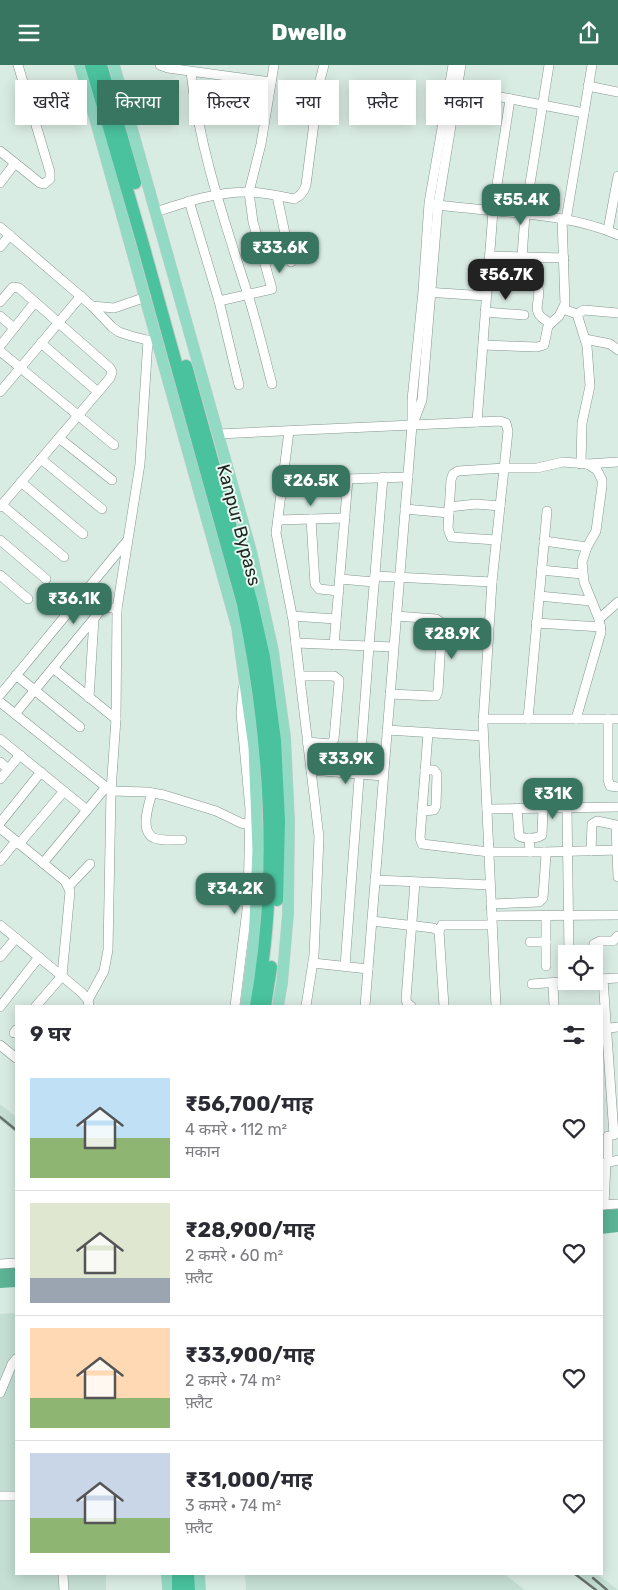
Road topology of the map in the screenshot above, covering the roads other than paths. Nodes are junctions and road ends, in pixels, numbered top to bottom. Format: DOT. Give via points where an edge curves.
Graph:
graph roads {
  1 [pos="18,65"];
  2 [pos="80,65"];
  3 [pos="92,65"];
  4 [pos="101,65"];
  5 [pos="114,65"];
  6 [pos="160,65"];
  7 [pos="274,65"];
  8 [pos="324,65"];
  9 [pos="453,65"];
  10 [pos="461,65"];
  11 [pos="549,65"];
  12 [pos="592,65"];
  13 [pos="213,69"];
  14 [pos="191,71"];
  15 [pos="453,80"];
  16 [pos="456,80"];
  17 [pos="271,82"];
  18 [pos="588,86"];
  19 [pos="618,92"];
  20 [pos="501,97"];
  21 [pos="510,99"];
  22 [pos="542,105"];
  23 [pos="584,113"];
  24 [pos="447,125"];
  25 [pos="0,151"];
  26 [pos="15,163"];
  27 [pos="618,176"];
  28 [pos="0,183"];
  29 [pos="249,192"];
  30 [pos="215,194"];
  31 [pos="277,196"];
  32 [pos="189,201"];
  33 [pos="433,204"];
  34 [pos="493,211"];
  35 [pos="156,212"];
  36 [pos="525,215"];
  37 [pos="564,219"];
  38 [pos="0,227"];
  39 [pos="608,230"];
  40 [pos="10,235"];
  41 [pos="618,235"];
  42 [pos="0,247"];
  43 [pos="490,256"];
  44 [pos="522,257"];
  45 [pos="564,258"];
  46 [pos="291,263"];
  47 [pos="532,283"];
  48 [pos="547,283"];
  49 [pos="487,284"];
  50 [pos="427,292"];
  51 [pos="248,294"];
  52 [pos="81,296"];
  53 [pos="486,296"];
  54 [pos="146,297"];
  55 [pos="219,301"];
  56 [pos="0,302"];
  57 [pos="36,302"];
  58 [pos="92,306"];
  59 [pos="563,309"];
  60 [pos="485,312"];
  61 [pos="618,313"];
  62 [pos="577,314"];
  63 [pos="524,315"];
  64 [pos="0,316"];
  65 [pos="59,323"];
  66 [pos="551,323"];
  67 [pos="14,328"];
  68 [pos="585,339"];
  69 [pos="153,341"];
  70 [pos="41,343"];
  71 [pos="483,345"];
  72 [pos="0,346"];
  73 [pos="618,350"];
  74 [pos="0,351"];
  75 [pos="20,368"];
  76 [pos="272,384"];
  77 [pos="239,385"];
  78 [pos="0,391"];
  79 [pos="98,392"];
  80 [pos="78,415"];
  81 [pos="477,422"];
  82 [pos="412,425"];
  83 [pos="289,431"];
  84 [pos="218,434"];
  85 [pos="59,438"];
  86 [pos="114,445"];
  87 [pos="41,459"];
  88 [pos="618,462"];
  89 [pos="584,464"];
  90 [pos="504,468"];
  91 [pos="383,477"];
  92 [pos="408,477"];
  93 [pos="348,479"];
  94 [pos="112,480"];
  95 [pos="283,481"];
  96 [pos="21,482"];
  97 [pos="1,506"];
  98 [pos="500,507"];
  99 [pos="102,509"];
  100 [pos="405,509"];
  101 [pos="449,510"];
  102 [pos="547,511"];
  103 [pos="344,518"];
  104 [pos="311,519"];
  105 [pos="278,520"];
  106 [pos="83,534"];
  107 [pos="438,537"];
  108 [pos="451,537"];
  109 [pos="129,539"];
  110 [pos="0,540"];
  111 [pos="496,540"];
  112 [pos="544,541"];
  113 [pos="586,547"];
  114 [pos="64,557"];
  115 [pos="541,570"];
  116 [pos="582,574"];
  117 [pos="0,575"];
  118 [pos="399,577"];
  119 [pos="46,579"];
  120 [pos="340,579"];
  121 [pos="374,579"];
  122 [pos="492,582"];
  123 [pos="339,591"];
  124 [pos="539,596"];
  125 [pos="28,599"];
  126 [pos="592,601"];
  127 [pos="618,602"];
  128 [pos="117,609"];
  129 [pos="292,616"];
  130 [pos="396,616"];
  131 [pos="94,619"];
  132 [pos="336,619"];
  133 [pos="489,622"];
  134 [pos="536,623"];
  135 [pos="600,623"];
  136 [pos="500,624"];
  137 [pos="296,643"];
  138 [pos="334,645"];
  139 [pos="369,646"];
  140 [pos="393,647"];
  141 [pos="53,668"];
  142 [pos="16,675"];
  143 [pos="300,676"];
  144 [pos="245,679"];
  145 [pos="35,690"];
  146 [pos="390,694"];
  147 [pos="0,695"];
  148 [pos="89,697"];
  149 [pos="0,702"];
  150 [pos="15,714"];
  151 [pos="116,719"];
  152 [pos="483,719"];
  153 [pos="528,719"];
  154 [pos="576,719"];
  155 [pos="613,719"];
  156 [pos="80,727"];
  157 [pos="386,731"];
  158 [pos="428,733"];
  159 [pos="484,736"];
  160 [pos="0,739"];
  161 [pos="618,739"];
  162 [pos="608,740"];
  163 [pos="307,742"];
  164 [pos="20,755"];
  165 [pos="608,761"];
  166 [pos="618,761"];
  167 [pos="0,762"];
  168 [pos="8,769"];
  169 [pos="311,770"];
  170 [pos="425,770"];
  171 [pos="41,773"];
  172 [pos="360,774"];
  173 [pos="383,776"];
  174 [pos="0,779"];
  175 [pos="618,787"];
  176 [pos="109,789"];
  177 [pos="64,791"];
  178 [pos="152,793"];
  179 [pos="618,807"];
  180 [pos="517,808"];
  181 [pos="543,808"];
  182 [pos="567,808"];
  183 [pos="487,809"];
  184 [pos="87,810"];
  185 [pos="422,811"];
  186 [pos="0,823"];
  187 [pos="250,825"];
  188 [pos="0,828"];
  189 [pos="529,838"];
  190 [pos="182,840"];
  191 [pos="18,843"];
  192 [pos="618,850"];
  193 [pos="544,851"];
  194 [pos="591,851"];
  195 [pos="489,852"];
  196 [pos="530,852"];
  197 [pos="568,852"];
  198 [pos="0,861"];
  199 [pos="43,863"];
  200 [pos="90,864"];
  201 [pos="618,877"];
  202 [pos="375,880"];
  203 [pos="415,882"];
  204 [pos="490,885"];
  205 [pos="68,886"];
  206 [pos="491,904"];
  207 [pos="546,915"];
  208 [pos="618,915"];
  209 [pos="569,916"];
  210 [pos="492,920"];
  211 [pos="372,921"];
  212 [pos="0,925"];
  213 [pos="412,925"];
  214 [pos="439,931"];
  215 [pos="618,936"];
  216 [pos="16,938"];
  217 [pos="530,942"];
  218 [pos="546,942"];
  219 [pos="569,945"];
  220 [pos="594,945"];
  221 [pos="0,957"];
  222 [pos="39,957"];
  223 [pos="313,963"];
  224 [pos="345,966"];
  225 [pos="546,966"];
  226 [pos="368,969"];
  227 [pos="62,975"];
  228 [pos="618,978"];
  229 [pos="603,979"];
  230 [pos="558,982"];
  231 [pos="553,983"];
  232 [pos="532,984"];
  233 [pos="598,990"];
  234 [pos="39,1003"];
  235 [pos="89,1003"];
  236 [pos="235,1005"];
  237 [pos="246,1005"];
  238 [pos="256,1005"];
  239 [pos="265,1005"];
  240 [pos="278,1005"];
  241 [pos="306,1005"];
  242 [pos="365,1005"];
  243 [pos="410,1005"];
  244 [pos="444,1005"];
  245 [pos="496,1005"];
  246 [pos="554,1005"];
  247 [pos="601,1005"];
  248 [pos="0,1007"];
  249 [pos="618,1027"];
  250 [pos="604,1028"];
  251 [pos="0,1045"];
  252 [pos="15,1057"];
  253 [pos="614,1075"];
  254 [pos="610,1136"];
  255 [pos="618,1160"];
  256 [pos="603,1163"];
  257 [pos="603,1194"];
  258 [pos="618,1204"];
  259 [pos="603,1205"];
  260 [pos="15,1263"];
  261 [pos="0,1264"];
  262 [pos="15,1360"];
  263 [pos="0,1393"];
  264 [pos="0,1496"];
  265 [pos="15,1496"];
  266 [pos="63,1575"];
  267 [pos="166,1575"];
  268 [pos="178,1575"];
  269 [pos="188,1575"];
  270 [pos="198,1575"];
  271 [pos="64,1590"];
  272 [pos="168,1590"];
  273 [pos="178,1590"];
  274 [pos="189,1590"];
  275 [pos="200,1590"];
  1 -- 26 [label="street" via="50,179 40,183"];
  2 -- 54 [label="main road"];
  3 -- 238 [label="highway, Kanpur Bypass" via="240,594 253,656 265,738 268,821 268,914"];
  4 -- 239 [label="highway, Kanpur Bypass" via="264,657 275,741 279,821 276,913"];
  5 -- 35 [label="main road"];
  6 -- 14 [label="street"];
  7 -- 17 [label="street"];
  8 -- 31 [label="street" via="304,191 294,199"];
  9 -- 15 [label="street"];
  10 -- 16 [label="street"];
  11 -- 22 [label="street"];
  12 -- 18 [label="street"];
  13 -- 14 [label="street"];
  13 -- 17 [label="street"];
  14 -- 30 [label="street" via="194,107"];
  17 -- 29 [label="street"];
  18 -- 19 [label="street"];
  18 -- 23 [label="street"];
  20 -- 21 [label="street"];
  21 -- 22 [label="street"];
  21 -- 34 [label="street"];
  22 -- 23 [label="street"];
  22 -- 36 [label="street"];
  23 -- 37 [label="street"];
  24 -- 33 [label="street"];
  25 -- 26 [label="street"];
  26 -- 28 [label="street"];
  27 -- 39 [label="street"];
  29 -- 30 [label="street"];
  29 -- 31 [label="street"];
  29 -- 51 [label="street" via="253,222 272,289"];
  30 -- 32 [label="street"];
  30 -- 51 [label="street"];
  31 -- 46 [label="street"];
  32 -- 35 [label="street"];
  32 -- 55 [label="street"];
  33 -- 34 [label="street"];
  33 -- 50 [label="street"];
  34 -- 36 [label="street"];
  34 -- 43 [label="street"];
  35 -- 84 [label="main road"];
  36 -- 37 [label="street"];
  36 -- 44 [label="street"];
  37 -- 39 [label="street"];
  37 -- 45 [label="street"];
  38 -- 40 [label="street"];
  39 -- 41 [label="street"];
  40 -- 42 [label="street"];
  40 -- 52 [label="street"];
  43 -- 44 [label="street"];
  43 -- 49 [label="street"];
  44 -- 45 [label="street"];
  45 -- 59 [label="street" via="566,297"];
  47 -- 48 [label="street"];
  47 -- 49 [label="street"];
  47 -- 66 [label="street" via="538,287 538,315"];
  49 -- 53 [label="street"];
  50 -- 53 [label="street"];
  50 -- 82 [label="street" via="422,400"];
  51 -- 55 [label="street"];
  51 -- 76 [label="street"];
  52 -- 58 [label="street"];
  52 -- 65 [label="street"];
  53 -- 60 [label="street"];
  54 -- 58 [label="street" via="114,308"];
  54 -- 69 [label="main road"];
  55 -- 77 [label="street"];
  56 -- 57 [label="street" via="13,287"];
  57 -- 65 [label="street"];
  57 -- 67 [label="street"];
  58 -- 69 [label="street" via="119,332"];
  59 -- 62 [label="street"];
  59 -- 66 [label="street"];
  60 -- 63 [label="street"];
  60 -- 71 [label="street"];
  61 -- 62 [label="street" via="584,310"];
  62 -- 68 [label="street"];
  64 -- 67 [label="street"];
  65 -- 70 [label="street"];
  65 -- 79 [label="street" via="110,368 112,376"];
  66 -- 71 [label="street" via="541,346"];
  67 -- 72 [label="street"];
  68 -- 73 [label="street" via="610,344"];
  68 -- 89 [label="street" via="590,386 582,423"];
  69 -- 109 [label="street"];
  69 -- 144 [label="main road" via="237,627"];
  70 -- 75 [label="street"];
  70 -- 79 [label="street"];
  71 -- 81 [label="street"];
  74 -- 75 [label="street"];
  75 -- 78 [label="street"];
  75 -- 80 [label="street"];
  79 -- 80 [label="street"];
  80 -- 85 [label="street"];
  80 -- 86 [label="street"];
  81 -- 82 [label="street"];
  81 -- 90 [label="street" via="506,423"];
  82 -- 83 [label="street"];
  82 -- 92 [label="street"];
  83 -- 84 [label="street"];
  83 -- 95 [label="street"];
  84 -- 240 [label="main road" via="251,551 274,651 285,749 289,821 288,914"];
  85 -- 87 [label="street"];
  85 -- 94 [label="street"];
  87 -- 96 [label="street"];
  87 -- 99 [label="street"];
  88 -- 89 [label="street"];
  89 -- 90 [label="street" via="563,462 537,468"];
  89 -- 113 [label="street" via="597,470 602,480 596,531"];
  90 -- 98 [label="street"];
  90 -- 101 [label="street" via="453,474"];
  91 -- 92 [label="street"];
  91 -- 93 [label="street"];
  91 -- 121 [label="street"];
  92 -- 100 [label="street"];
  93 -- 95 [label="street"];
  93 -- 103 [label="street"];
  95 -- 105 [label="street"];
  96 -- 97 [label="street"];
  96 -- 106 [label="street"];
  97 -- 114 [label="street"];
  98 -- 101 [label="street" via="476,504"];
  98 -- 111 [label="street"];
  100 -- 101 [label="street"];
  100 -- 118 [label="street"];
  101 -- 108 [label="street"];
  102 -- 112 [label="street"];
  103 -- 104 [label="street"];
  103 -- 120 [label="street"];
  104 -- 105 [label="street"];
  104 -- 123 [label="street" via="315,584 319,589"];
  105 -- 129 [label="street" via="276,533"];
  107 -- 108 [label="street"];
  108 -- 111 [label="street"];
  109 -- 128 [label="street"];
  109 -- 142 [label="street"];
  110 -- 119 [label="street"];
  111 -- 122 [label="street"];
  112 -- 113 [label="street"];
  112 -- 115 [label="street"];
  113 -- 116 [label="street"];
  115 -- 116 [label="street"];
  115 -- 124 [label="street"];
  116 -- 126 [label="street"];
  117 -- 125 [label="street"];
  118 -- 121 [label="street"];
  118 -- 122 [label="street"];
  118 -- 130 [label="street"];
  120 -- 121 [label="street"];
  120 -- 123 [label="street"];
  121 -- 139 [label="street"];
  122 -- 133 [label="street"];
  123 -- 132 [label="street"];
  124 -- 126 [label="street"];
  124 -- 134 [label="street"];
  126 -- 135 [label="street"];
  127 -- 135 [label="street"];
  128 -- 131 [label="street" via="104,608"];
  128 -- 151 [label="street"];
  129 -- 132 [label="street"];
  129 -- 137 [label="street"];
  130 -- 140 [label="street"];
  130 -- 146 [label="street" via="436,619 442,623 438,691 436,696"];
  131 -- 141 [label="street"];
  131 -- 148 [label="street"];
  132 -- 138 [label="street"];
  133 -- 136 [label="street"];
  133 -- 152 [label="street"];
  134 -- 135 [label="street"];
  134 -- 153 [label="street"];
  135 -- 154 [label="street" via="601,633"];
  137 -- 138 [label="street"];
  137 -- 143 [label="street"];
  138 -- 139 [label="street"];
  139 -- 140 [label="street"];
  139 -- 172 [label="street"];
  140 -- 146 [label="street"];
  141 -- 145 [label="street"];
  141 -- 148 [label="street"];
  142 -- 145 [label="street"];
  142 -- 147 [label="street"];
  143 -- 163 [label="street"];
  143 -- 163 [label="street" via="334,676 339,680 334,739 331,744"];
  144 -- 187 [label="street" via="241,713"];
  144 -- 237 [label="main road" via="254,747 258,850 254,944"];
  145 -- 150 [label="street"];
  145 -- 156 [label="street"];
  146 -- 157 [label="street"];
  148 -- 151 [label="street"];
  149 -- 150 [label="street"];
  150 -- 176 [label="street"];
  151 -- 176 [label="street"];
  152 -- 153 [label="street"];
  152 -- 159 [label="street"];
  153 -- 154 [label="street"];
  154 -- 155 [label="street"];
  155 -- 162 [label="street"];
  157 -- 158 [label="street"];
  157 -- 173 [label="street"];
  158 -- 159 [label="street"];
  158 -- 170 [label="street"];
  159 -- 183 [label="street"];
  160 -- 164 [label="street"];
  161 -- 162 [label="street"];
  162 -- 165 [label="street"];
  163 -- 169 [label="street"];
  164 -- 168 [label="street"];
  164 -- 171 [label="street"];
  165 -- 166 [label="street"];
  165 -- 175 [label="street" via="609,784"];
  167 -- 168 [label="street"];
  168 -- 174 [label="street"];
  169 -- 172 [label="street"];
  169 -- 223 [label="street" via="319,837"];
  170 -- 185 [label="street"];
  170 -- 185 [label="street" via="437,773 436,806 434,810"];
  171 -- 177 [label="street"];
  171 -- 186 [label="street"];
  172 -- 173 [label="street"];
  172 -- 224 [label="street"];
  173 -- 202 [label="street"];
  176 -- 178 [label="street"];
  176 -- 184 [label="street"];
  176 -- 235 [label="street" via="108,950 104,971"];
  177 -- 184 [label="street"];
  177 -- 191 [label="street"];
  178 -- 187 [label="street" via="216,811"];
  178 -- 190 [label="street" via="146,821 149,833 155,839"];
  179 -- 182 [label="street"];
  180 -- 181 [label="street"];
  180 -- 183 [label="street"];
  180 -- 189 [label="street" via="519,836"];
  181 -- 182 [label="street"];
  181 -- 189 [label="street" via="542,835"];
  182 -- 197 [label="street"];
  183 -- 195 [label="street"];
  184 -- 199 [label="street"];
  185 -- 195 [label="street" via="422,844"];
  187 -- 236 [label="street" via="248,902"];
  188 -- 191 [label="street"];
  189 -- 196 [label="street"];
  191 -- 198 [label="street"];
  191 -- 199 [label="street"];
  192 -- 194 [label="street"];
  192 -- 194 [label="street" via="616,825 596,821 591,826"];
  192 -- 201 [label="street"];
  193 -- 196 [label="street"];
  193 -- 197 [label="street"];
  193 -- 206 [label="street" via="542,901"];
  194 -- 197 [label="street"];
  195 -- 196 [label="street"];
  195 -- 204 [label="street"];
  197 -- 209 [label="street"];
  199 -- 205 [label="street"];
  200 -- 205 [label="street"];
  202 -- 203 [label="street"];
  202 -- 211 [label="street"];
  203 -- 204 [label="street"];
  203 -- 213 [label="street"];
  204 -- 206 [label="street"];
  205 -- 227 [label="street" via="71,896"];
  206 -- 210 [label="street"];
  207 -- 209 [label="street"];
  207 -- 210 [label="street"];
  207 -- 218 [label="street"];
  208 -- 209 [label="street"];
  209 -- 219 [label="street"];
  210 -- 214 [label="street" via="442,925"];
  210 -- 245 [label="street"];
  211 -- 213 [label="street"];
  211 -- 226 [label="street"];
  212 -- 216 [label="street"];
  213 -- 214 [label="street"];
  213 -- 243 [label="street" via="406,999"];
  214 -- 244 [label="street"];
  215 -- 220 [label="street" via="613,941 600,941"];
  216 -- 221 [label="street"];
  216 -- 222 [label="street"];
  217 -- 218 [label="street"];
  218 -- 225 [label="street"];
  222 -- 227 [label="street"];
  222 -- 248 [label="street"];
  223 -- 224 [label="street"];
  223 -- 241 [label="street"];
  224 -- 226 [label="street"];
  226 -- 242 [label="street"];
  227 -- 234 [label="street"];
  227 -- 235 [label="street"];
  228 -- 229 [label="street"];
  230 -- 231 [label="street"];
  231 -- 232 [label="street"];
  231 -- 246 [label="street"];
  233 -- 247 [label="street"];
  249 -- 250 [label="street"];
  250 -- 253 [label="street"];
  251 -- 252 [label="street"];
  253 -- 254 [label="street"];
  254 -- 256 [label="street" via="608,1161"];
  255 -- 257 [label="street" via="606,1163"];
  258 -- 259 [label="street"];
  260 -- 261 [label="street"];
  262 -- 263 [label="street"];
  264 -- 265 [label="street"];
  266 -- 271 [label="street"];
  267 -- 272 [label="main road"];
  268 -- 273 [label="highway"];
  269 -- 274 [label="highway"];
  270 -- 275 [label="main road"];
}
